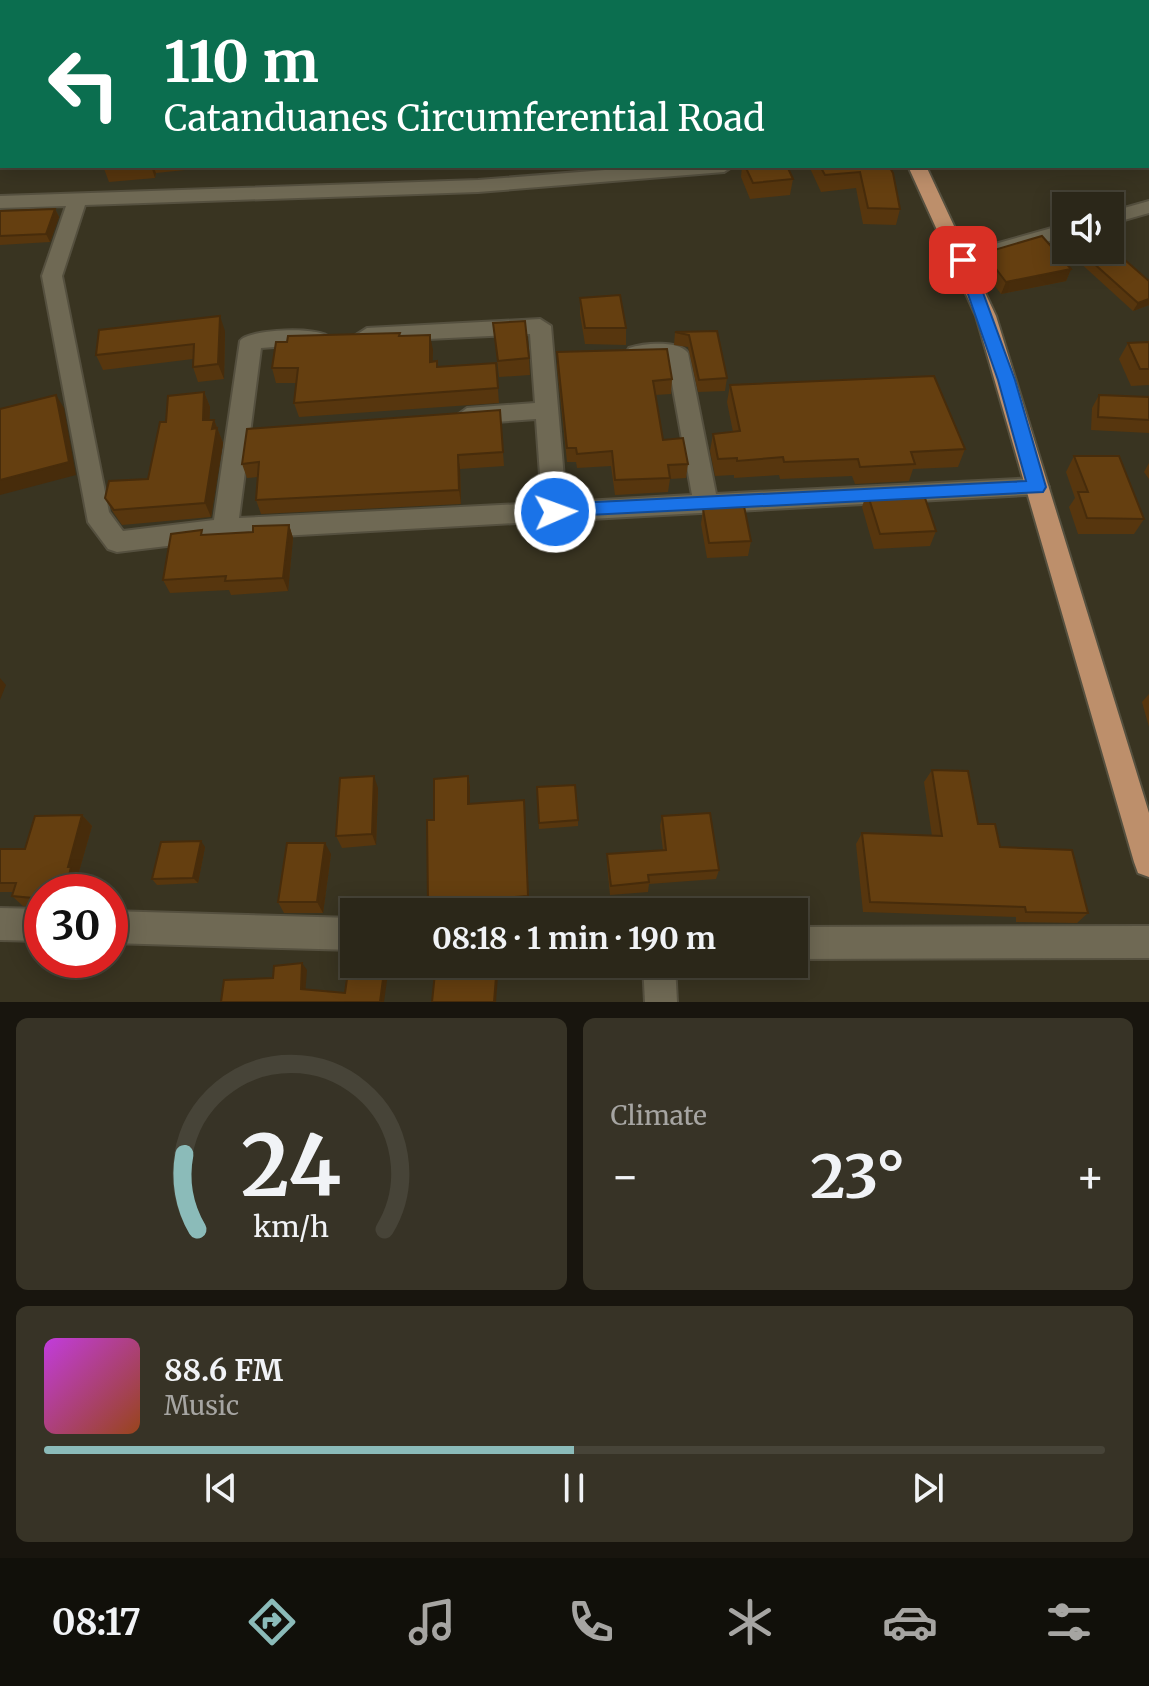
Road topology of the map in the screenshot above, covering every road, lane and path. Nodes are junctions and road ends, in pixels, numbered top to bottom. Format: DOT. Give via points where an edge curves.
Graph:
graph roads {
  1 [pos="374,168"];
  2 [pos="703,168"];
  3 [pos="918,168"];
  4 [pos="373,188"];
  5 [pos="78,199"];
  6 [pos="0,202"];
  7 [pos="1149,207"];
  8 [pos="1124,214"];
  9 [pos="1052,234"];
  10 [pos="963,260"];
  11 [pos="617,354"];
  12 [pos="547,410"];
  13 [pos="440,418"];
  14 [pos="1037,487"];
  15 [pos="706,505"];
  16 [pos="555,512"];
  17 [pos="225,529"];
  18 [pos="1149,862"];
  19 [pos="0,924"];
  20 [pos="24,925"];
  21 [pos="128,928"];
  22 [pos="340,934"];
  23 [pos="1149,942"];
  24 [pos="808,943"];
  25 [pos="660,978"];
  26 [pos="661,1002"];
  1 -- 4 [label="street"];
  2 -- 4 [label="street" via="588,179"];
  3 -- 10 [label="main road"];
  4 -- 5 [label="street"];
  5 -- 6 [label="street"];
  5 -- 17 [label="street" via="52,276 97,515 117,542"];
  7 -- 8 [label="street"];
  9 -- 10 [label="street"];
  10 -- 14 [label="main road" via="1007,380"];
  11 -- 15 [label="street" via="677,353"];
  12 -- 13 [label="street"];
  12 -- 16 [label="street"];
  12 -- 17 [label="street" via="550,354 540,326 251,341 249,432"];
  14 -- 15 [label="street"];
  14 -- 18 [label="main road"];
  15 -- 16 [label="street"];
  16 -- 17 [label="street"];
  19 -- 20 [label="street"];
  21 -- 22 [label="street"];
  23 -- 24 [label="street"];
  25 -- 26 [label="street"];
}
